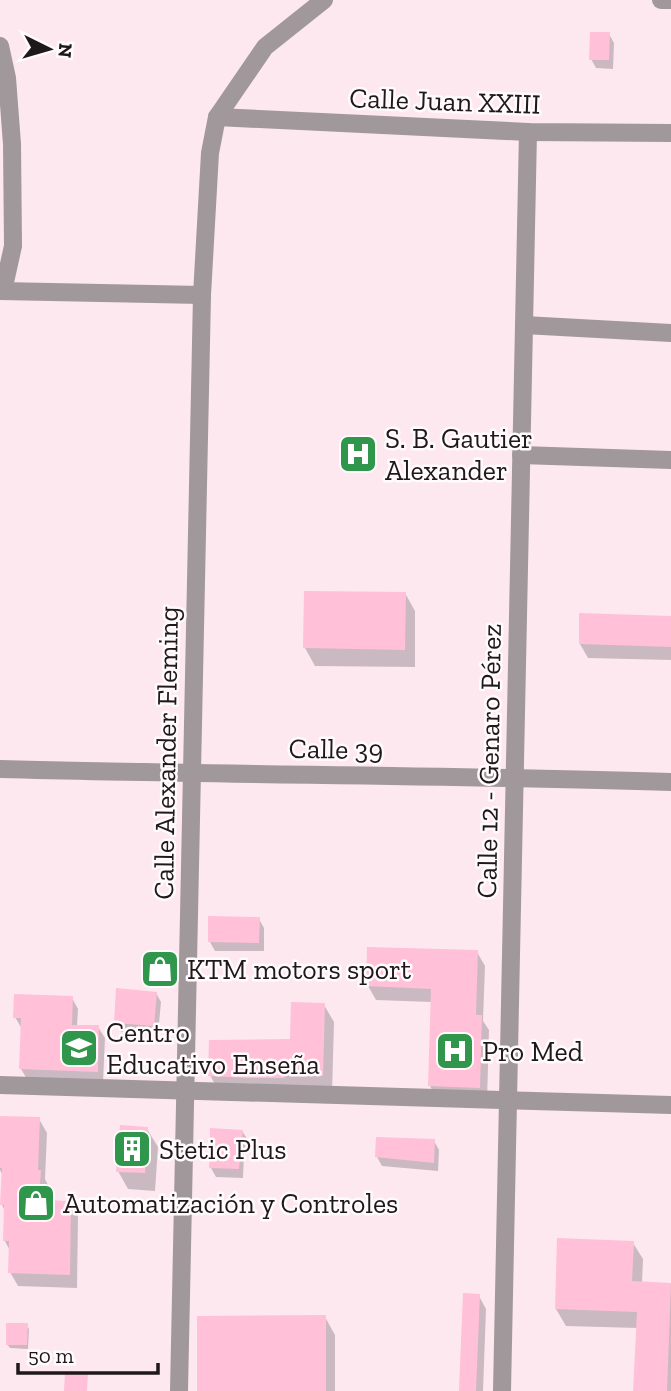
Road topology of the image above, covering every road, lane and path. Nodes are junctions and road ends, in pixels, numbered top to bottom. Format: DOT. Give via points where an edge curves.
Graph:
graph roads {
  1 [pos="661,0"];
  2 [pos="671,0"];
  3 [pos="319,1"];
  4 [pos="0,46"];
  5 [pos="217,117"];
  6 [pos="528,132"];
  7 [pos="671,133"];
  8 [pos="1,290"];
  9 [pos="202,295"];
  10 [pos="524,325"];
  11 [pos="671,333"];
  12 [pos="521,456"];
  13 [pos="671,460"];
  14 [pos="0,769"];
  15 [pos="191,774"];
  16 [pos="514,777"];
  17 [pos="671,782"];
  18 [pos="0,1085"];
  19 [pos="185,1091"];
  20 [pos="507,1100"];
  21 [pos="671,1105"];
  22 [pos="180,1391"];
  23 [pos="502,1391"];
  1 -- 2 [label="street"];
  3 -- 5 [label="street" via="265,47"];
  4 -- 8 [label="street" via="7,78 13,246"];
  5 -- 6 [label="street, Calle Juan XXIII"];
  5 -- 9 [label="street, Calle Alexander Fleming" via="210,153"];
  6 -- 7 [label="street, Calle Juan XXIII"];
  6 -- 10 [label="street, Calle 12 - Genaro Pérez"];
  8 -- 9 [label="street"];
  9 -- 15 [label="street, Calle Alexander Fleming"];
  10 -- 11 [label="street"];
  10 -- 12 [label="street, Calle 12 - Genaro Pérez"];
  12 -- 13 [label="street"];
  12 -- 16 [label="street, Calle 12 - Genaro Pérez"];
  14 -- 15 [label="street, Calle 39"];
  15 -- 16 [label="street, Calle 39"];
  15 -- 19 [label="street, Calle Alexander Fleming"];
  16 -- 17 [label="street, Calle 39"];
  16 -- 20 [label="street, Calle 12 - Genaro Pérez"];
  18 -- 19 [label="street"];
  19 -- 20 [label="street"];
  19 -- 22 [label="street, Calle Alexander Fleming"];
  20 -- 21 [label="street"];
  20 -- 23 [label="street, Calle 12 - Genaro Pérez"];
}
